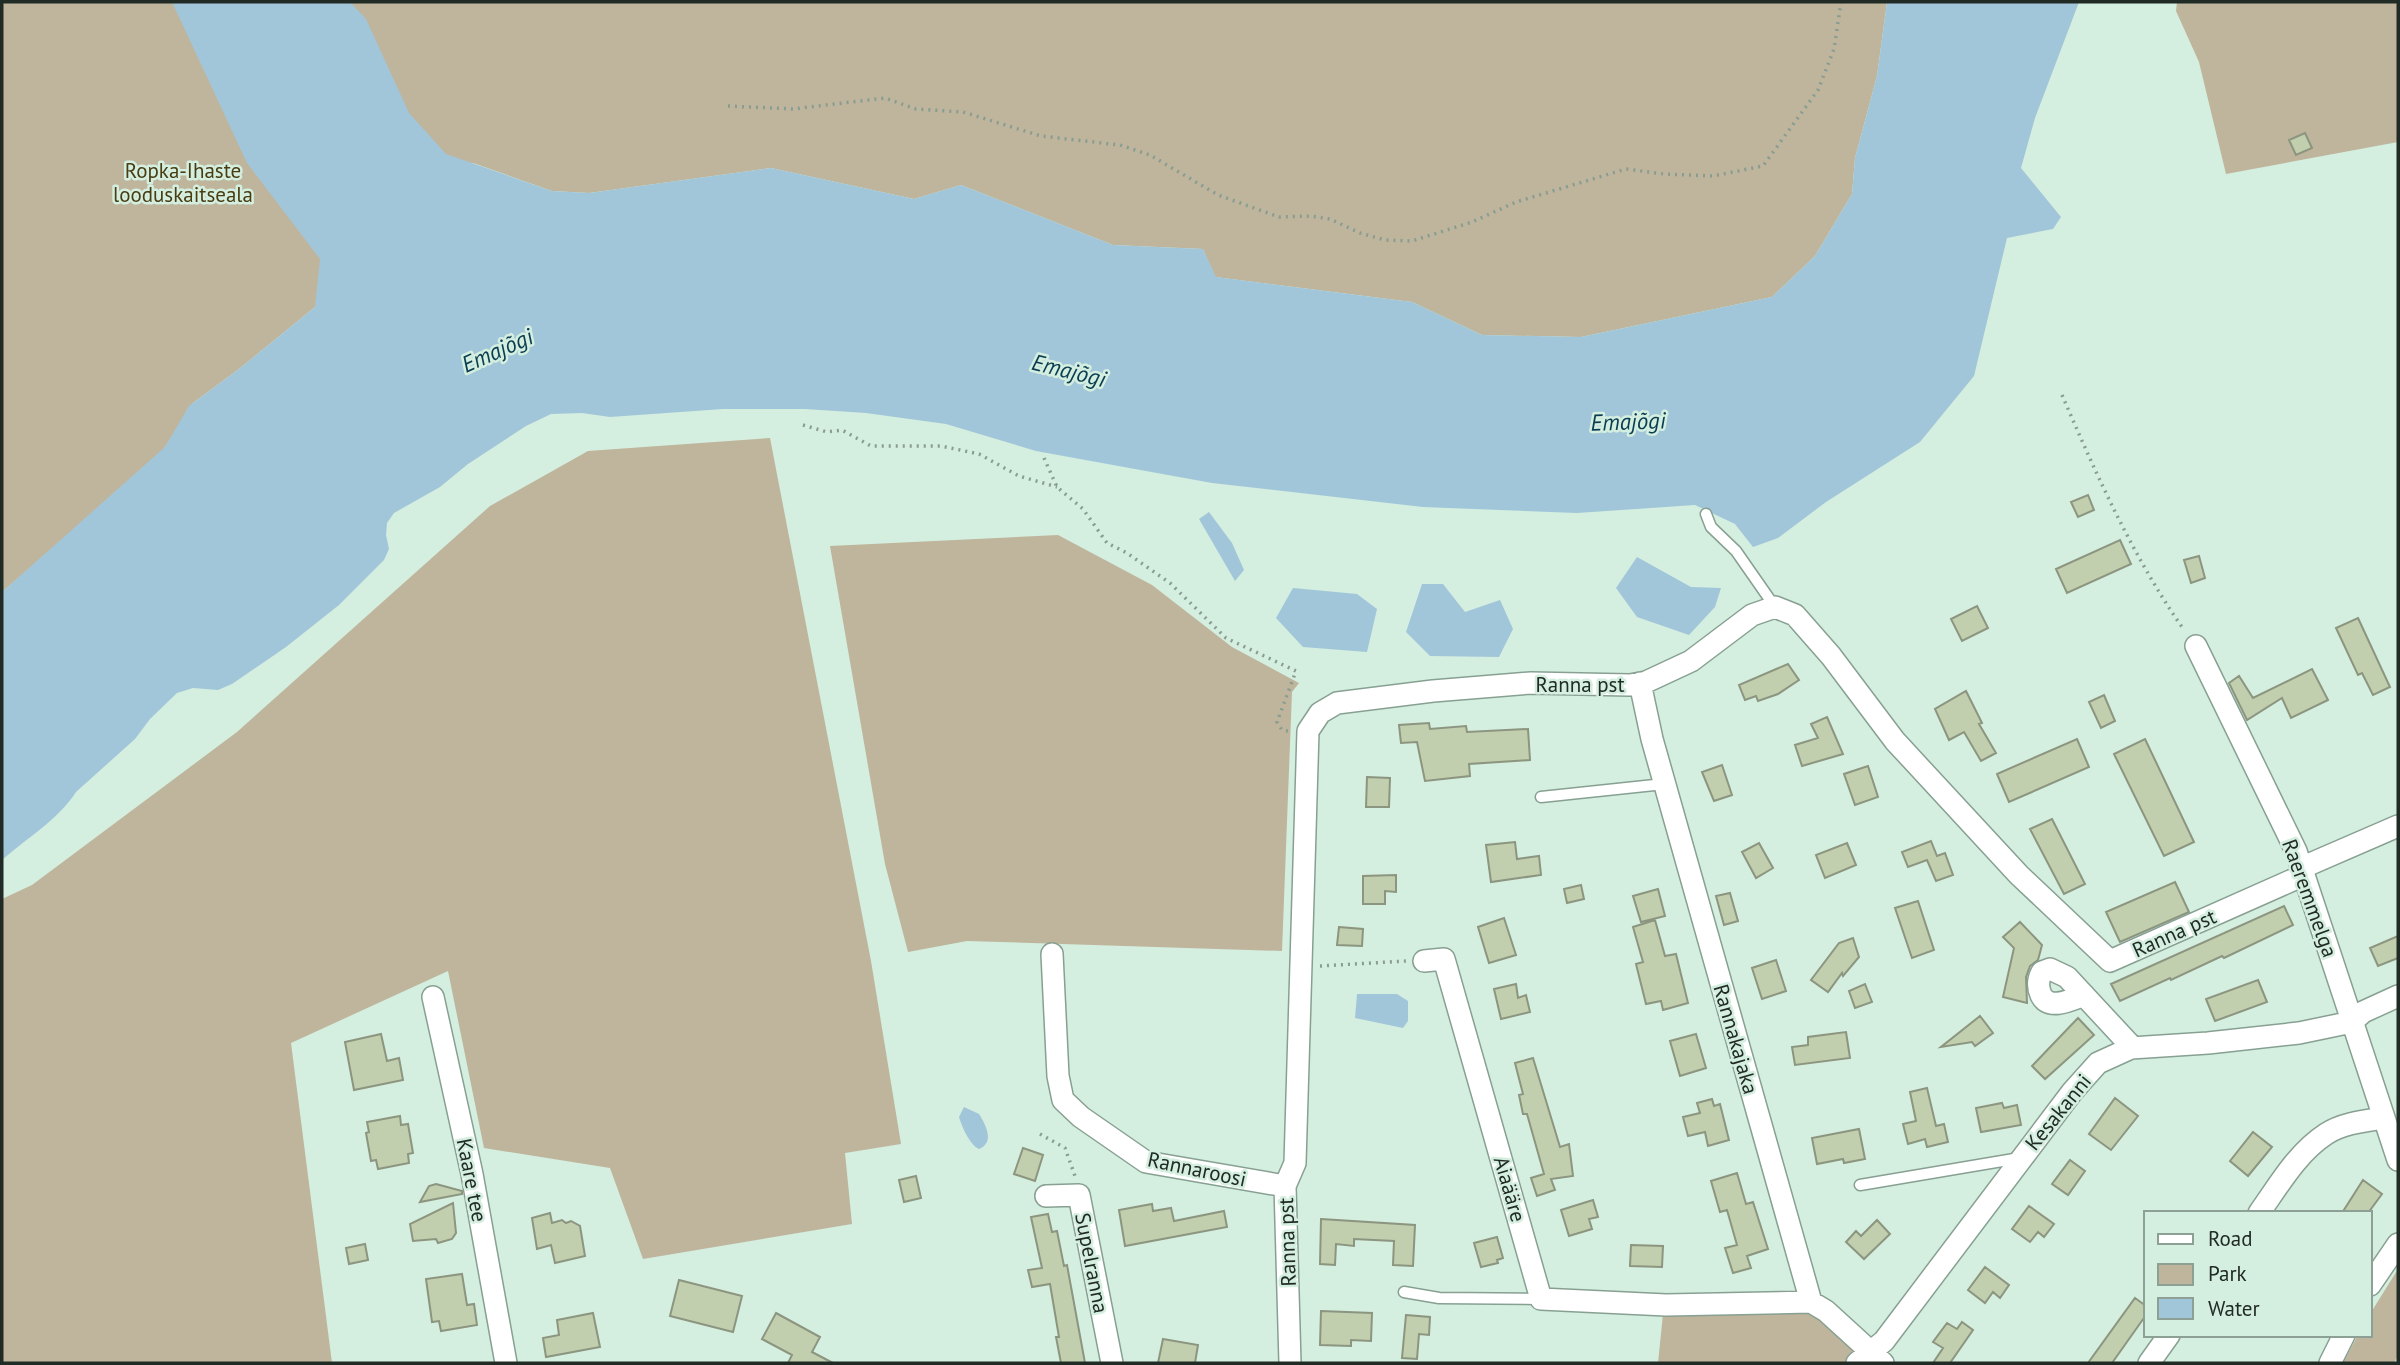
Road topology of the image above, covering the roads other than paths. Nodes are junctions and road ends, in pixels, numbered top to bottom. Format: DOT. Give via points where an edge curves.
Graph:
graph roads {
  1 [pos="1706,514"];
  2 [pos="1774,607"];
  3 [pos="2196,646"];
  4 [pos="1640,683"];
  5 [pos="1664,783"];
  6 [pos="1541,797"];
  7 [pos="2398,826"];
  8 [pos="2302,871"];
  9 [pos="1052,954"];
  10 [pos="1424,961"];
  11 [pos="2084,995"];
  12 [pos="2398,996"];
  13 [pos="433,997"];
  14 [pos="2353,1021"];
  15 [pos="2133,1048"];
  16 [pos="2384,1118"];
  17 [pos="2022,1157"];
  18 [pos="2398,1160"];
  19 [pos="1860,1185"];
  20 [pos="1286,1186"];
  21 [pos="1046,1196"];
  22 [pos="2260,1211"];
  23 [pos="2398,1244"];
  24 [pos="2372,1282"];
  25 [pos="1404,1292"];
  26 [pos="1541,1299"];
  27 [pos="1811,1302"];
  28 [pos="2168,1337"];
  29 [pos="2343,1337"];
  30 [pos="1870,1359"];
  31 [pos="506,1363"];
  32 [pos="1112,1363"];
  33 [pos="1290,1363"];
  34 [pos="2148,1363"];
  35 [pos="2329,1363"];
  1 -- 2 [label="lane" via="1710,527 1735,551"];
  2 -- 4 [label="street, Ranna pst" via="1752,615 1691,661"];
  2 -- 8 [label="street, Ranna pst" via="1795,615 1895,741 2019,875 2110,961"];
  3 -- 8 [label="street, Raeremmelga"];
  4 -- 5 [label="street, Rannakajaka"];
  4 -- 20 [label="street, Ranna pst" via="1531,683 1433,691 1337,703 1320,713 1308,731 1295,1163"];
  5 -- 6 [label="lane"];
  5 -- 27 [label="street, Rannakajaka"];
  7 -- 8 [label="street"];
  8 -- 14 [label="street, Raeremmelga"];
  9 -- 20 [label="street, Rannaroosi" via="1063,1100 1146,1162"];
  10 -- 26 [label="street, Aiaääre" via="1444,958"];
  11 -- 15 [label="street"];
  12 -- 14 [label="street, Kesakanni"];
  13 -- 31 [label="street, Kaare tee" via="472,1174"];
  14 -- 15 [label="street, Kesakanni" via="2299,1033"];
  14 -- 16 [label="street, Raeremmelga"];
  15 -- 17 [label="street, Kesakanni" via="2098,1063"];
  16 -- 18 [label="street, Raeremmelga"];
  16 -- 22 [label="street" via="2328,1133 2302,1154"];
  17 -- 19 [label="lane"];
  17 -- 30 [label="street, Kesakanni"];
  20 -- 33 [label="street, Ranna pst"];
  21 -- 32 [label="street, Supelranna" via="1079,1195"];
  23 -- 24 [label="street"];
  25 -- 26 [label="lane" via="1439,1298"];
  26 -- 27 [label="street" via="1666,1305"];
  27 -- 30 [label="street" via="1826,1311"];
  28 -- 34 [label="street"];
  29 -- 35 [label="street"];
}
